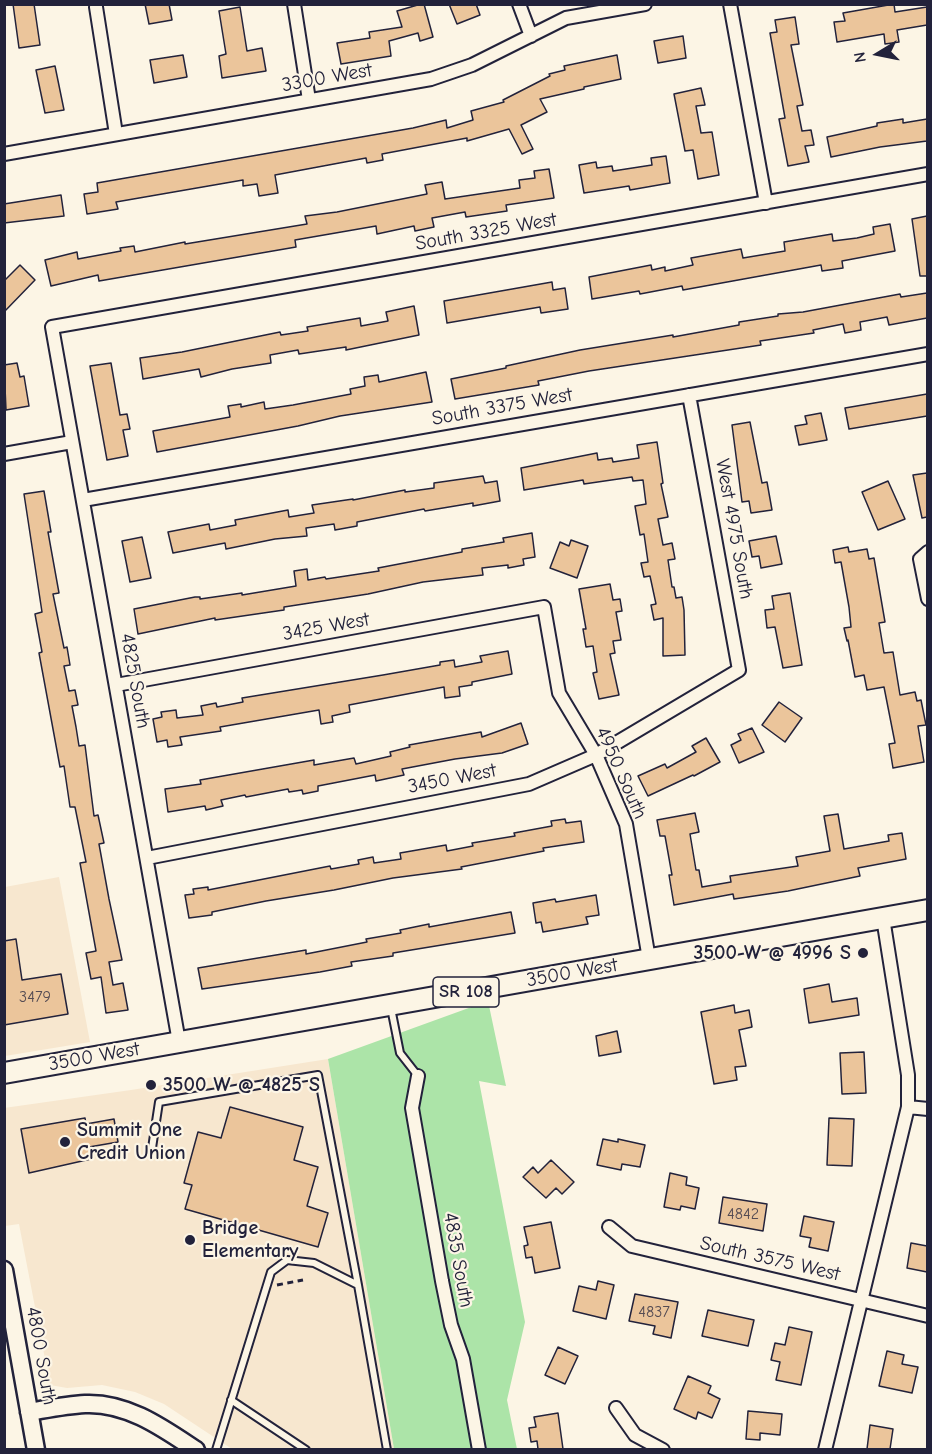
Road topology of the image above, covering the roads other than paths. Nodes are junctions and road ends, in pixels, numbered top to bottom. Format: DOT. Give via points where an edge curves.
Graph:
graph roads {
  1 [pos="294,4"];
  2 [pos="519,4"];
  3 [pos="645,4"];
  4 [pos="730,4"];
  5 [pos="96,7"];
  6 [pos="531,36"];
  7 [pos="309,100"];
  8 [pos="116,134"];
  9 [pos="4,154"];
  10 [pos="927,174"];
  11 [pos="766,203"];
  12 [pos="52,327"];
  13 [pos="927,354"];
  14 [pos="689,395"];
  15 [pos="72,442"];
  16 [pos="4,453"];
  17 [pos="83,500"];
  18 [pos="924,556"];
  19 [pos="927,599"];
  20 [pos="544,607"];
  21 [pos="740,670"];
  22 [pos="116,685"];
  23 [pos="596,755"];
  24 [pos="147,858"];
  25 [pos="927,910"];
  26 [pos="883,918"];
  27 [pos="649,959"];
  28 [pos="391,1005"];
  29 [pos="179,1042"];
  30 [pos="4,1073"];
  31 [pos="418,1076"];
  32 [pos="908,1107"];
  33 [pos="927,1109"];
  34 [pos="152,1148"];
  35 [pos="609,1227"];
  36 [pos="4,1270"];
  37 [pos="358,1285"];
  38 [pos="860,1300"];
  39 [pos="927,1316"];
  40 [pos="231,1400"];
  41 [pos="616,1408"];
  42 [pos="29,1412"];
  43 [pos="36,1449"];
  44 [pos="196,1449"];
  45 [pos="216,1449"];
  46 [pos="306,1449"];
  47 [pos="387,1449"];
  48 [pos="479,1449"];
  49 [pos="663,1449"];
  50 [pos="825,1449"];
  1 -- 7 [label="street"];
  2 -- 6 [label="street"];
  3 -- 6 [label="street, 3300 West" via="566,18"];
  4 -- 11 [label="street"];
  5 -- 8 [label="street"];
  6 -- 7 [label="street, 3300 West" via="472,65 431,79"];
  7 -- 8 [label="street, 3300 West"];
  8 -- 9 [label="street, 3300 West"];
  10 -- 11 [label="street, South 3325 West"];
  11 -- 12 [label="street, South 3325 West"];
  12 -- 15 [label="street, 4825 South"];
  13 -- 14 [label="street, South 3375 West"];
  14 -- 17 [label="street, South 3375 West"];
  14 -- 21 [label="street, West 4975 South"];
  15 -- 16 [label="street"];
  15 -- 17 [label="street, 4825 South"];
  17 -- 22 [label="street, 4825 South"];
  18 -- 19 [label="street"];
  20 -- 22 [label="street, 3425 West"];
  20 -- 23 [label="street, 4950 South" via="560,693"];
  21 -- 23 [label="street, 3450 West"];
  22 -- 24 [label="street, 4825 South"];
  23 -- 24 [label="street, 3450 West" via="529,784"];
  23 -- 27 [label="street, 4950 South" via="626,824"];
  24 -- 29 [label="street, 4825 South"];
  25 -- 26 [label="main road, 3500 West / SR 108"];
  26 -- 27 [label="main road, 3500 West / SR 108"];
  26 -- 32 [label="street" via="908,1075"];
  27 -- 28 [label="main road, 3500 West / SR 108"];
  28 -- 29 [label="main road, 3500 West / SR 108"];
  28 -- 31 [label="lane" via="400,1053"];
  29 -- 30 [label="main road, 3500 West / SR 108"];
  31 -- 48 [label="street, 4835 South" via="412,1107 442,1281"];
  32 -- 33 [label="street"];
  32 -- 38 [label="street"];
  34 -- 37 [label="lane" via="159,1102 318,1075"];
  35 -- 38 [label="street, South 3575 West" via="632,1246"];
  36 -- 42 [label="street, 4800 South"];
  37 -- 40 [label="lane" via="314,1263 287,1260 271,1272"];
  37 -- 47 [label="lane"];
  38 -- 39 [label="street, South 3575 West"];
  38 -- 50 [label="street"];
  40 -- 45 [label="lane"];
  40 -- 46 [label="lane"];
  41 -- 49 [label="street" via="635,1435"];
  42 -- 43 [label="street, 4800 South"];
  42 -- 44 [label="street" via="87,1403 122,1408 157,1423"];
}
